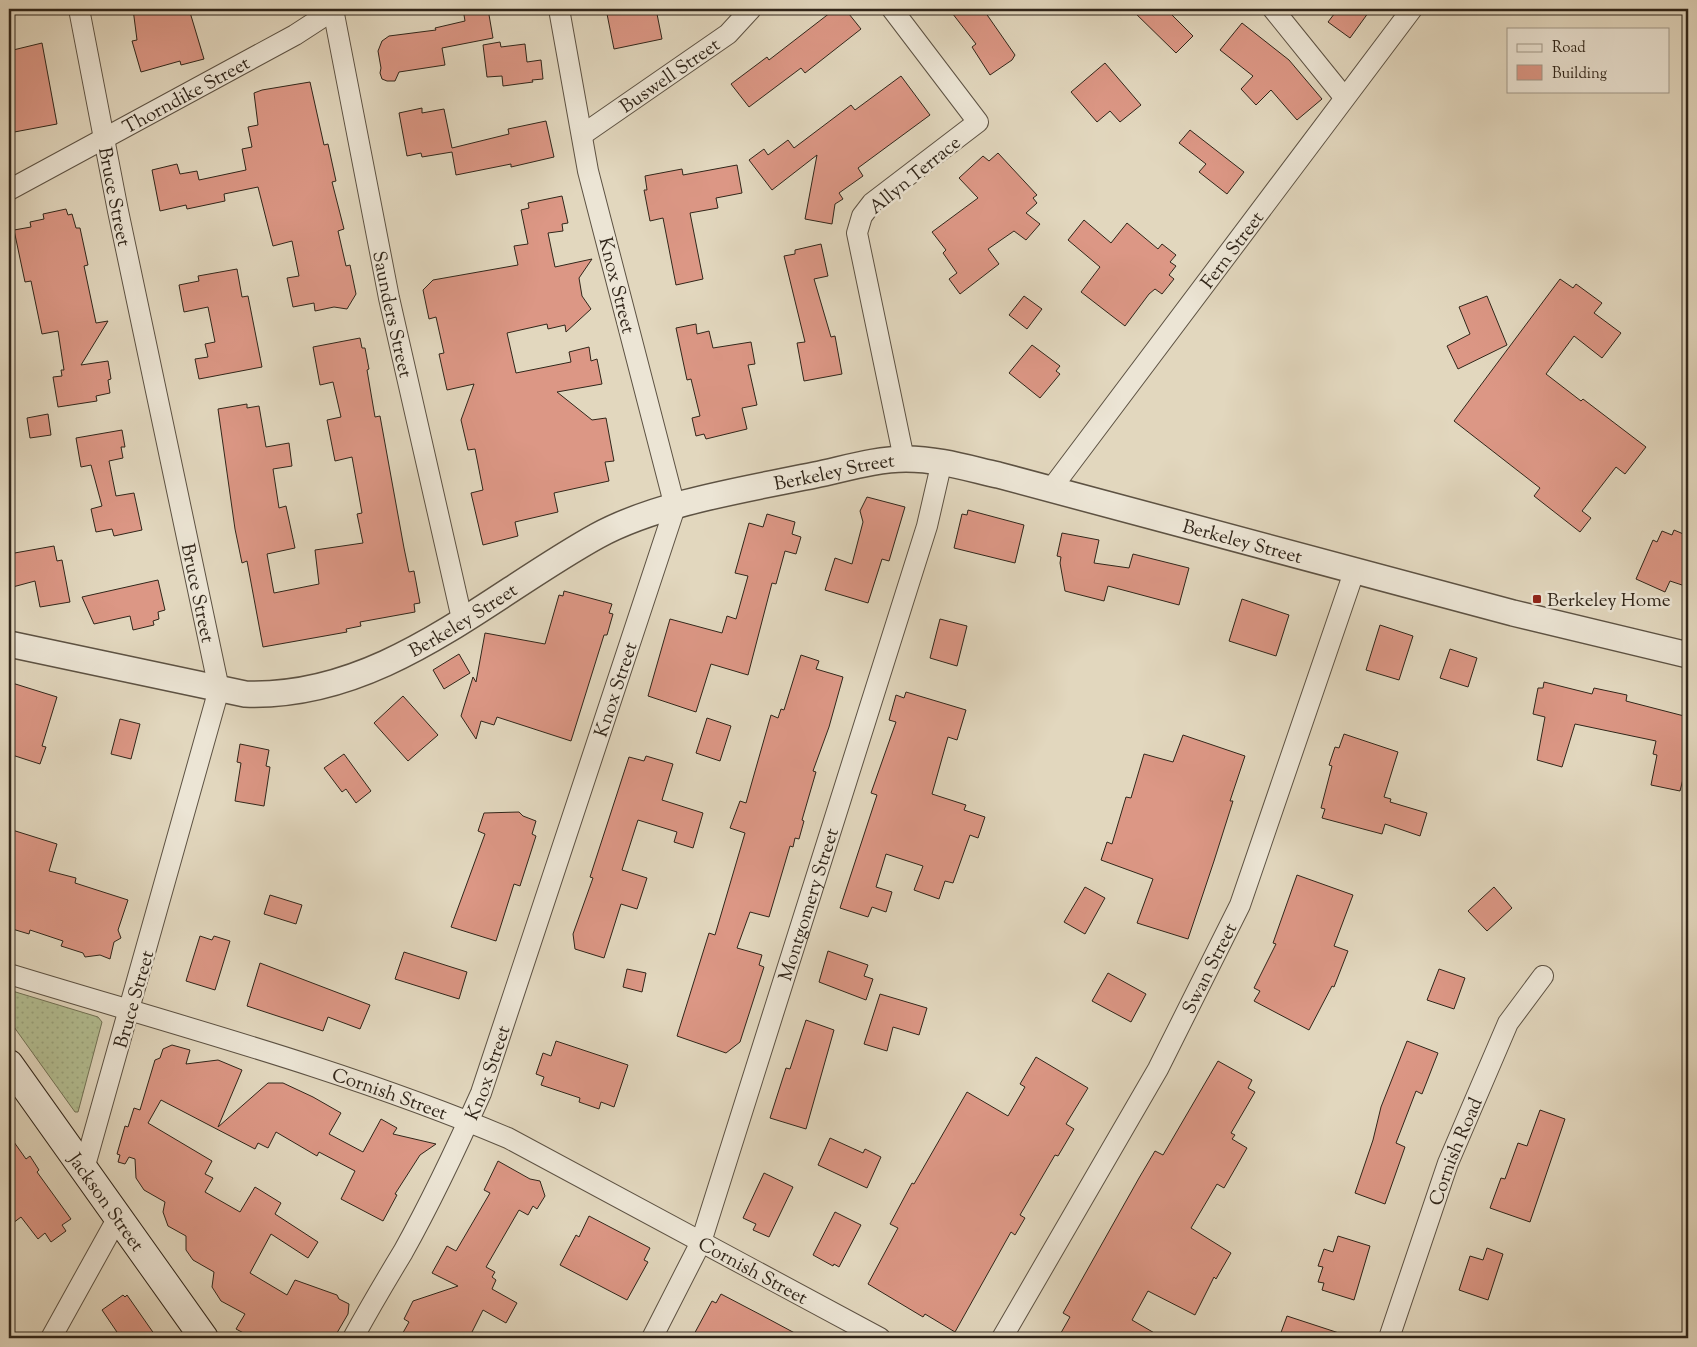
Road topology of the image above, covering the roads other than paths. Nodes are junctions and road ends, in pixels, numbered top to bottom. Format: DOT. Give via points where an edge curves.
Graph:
graph roads {
  1 [pos="78,9"];
  2 [pos="334,9"];
  3 [pos="559,9"];
  4 [pos="751,9"];
  5 [pos="892,9"];
  6 [pos="1273,9"];
  7 [pos="1412,9"];
  8 [pos="1344,96"];
  9 [pos="582,135"];
  10 [pos="104,139"];
  11 [pos="9,190"];
  12 [pos="904,459"];
  13 [pos="942,461"];
  14 [pos="1051,489"];
  15 [pos="674,507"];
  16 [pos="1354,572"];
  17 [pos="462,619"];
  18 [pos="9,644"];
  19 [pos="1688,655"];
  20 [pos="220,689"];
  21 [pos="9,974"];
  22 [pos="1543,976"];
  23 [pos="130,1011"];
  24 [pos="9,1064"];
  25 [pos="468,1122"];
  26 [pos="84,1169"];
  27 [pos="117,1219"];
  28 [pos="701,1242"];
  29 [pos="51,1338"];
  30 [pos="204,1338"];
  31 [pos="353,1338"];
  32 [pos="652,1338"];
  33 [pos="880,1338"];
  34 [pos="1002,1338"];
  35 [pos="1389,1338"];
  1 -- 10 [label="street, Bruce Street"];
  2 -- 10 [label="street, Thorndike Street" via="295,35"];
  2 -- 17 [label="street, Saunders Street" via="389,298"];
  3 -- 9 [label="street, Knox Street"];
  4 -- 9 [label="street, Buswell Street" via="728,34"];
  5 -- 12 [label="street, Allyn Terrace" via="978,122 872,203 862,216 857,233"];
  6 -- 8 [label="street"];
  7 -- 8 [label="street, Fern Street"];
  8 -- 14 [label="street, Fern Street"];
  9 -- 15 [label="street, Knox Street" via="588,170"];
  10 -- 11 [label="street, Thorndike Street"];
  10 -- 20 [label="street, Bruce Street"];
  12 -- 13 [label="street, Berkeley Street"];
  12 -- 15 [label="street, Berkeley Street"];
  13 -- 14 [label="street, Berkeley Street"];
  13 -- 28 [label="street, Montgomery Street" via="927,526"];
  14 -- 16 [label="street, Berkeley Street"];
  15 -- 17 [label="street, Berkeley Street" via="598,535"];
  15 -- 25 [label="street, Knox Street" via="481,1093"];
  16 -- 19 [label="street, Berkeley Street"];
  16 -- 34 [label="street, Swan Street" via="1240,905 1158,1069"];
  17 -- 20 [label="street, Berkeley Street" via="409,653 327,686 274,695"];
  18 -- 20 [label="street, Berkeley Street"];
  20 -- 23 [label="street, Bruce Street"];
  21 -- 23 [label="street, Cornish Street"];
  22 -- 35 [label="street, Cornish Road" via="1508,1023 1448,1163"];
  23 -- 25 [label="street, Cornish Street" via="364,1083"];
  23 -- 26 [label="street, Bruce Street"];
  24 -- 26 [label="main road, Jackson Street"];
  25 -- 28 [label="street, Cornish Street" via="508,1138"];
  25 -- 31 [label="street, Knox Street" via="402,1252"];
  26 -- 27 [label="main road, Jackson Street"];
  27 -- 29 [label="street"];
  27 -- 30 [label="main road, Jackson Street"];
  28 -- 32 [label="street, Montgomery Street"];
  28 -- 33 [label="street, Cornish Street"];
}
